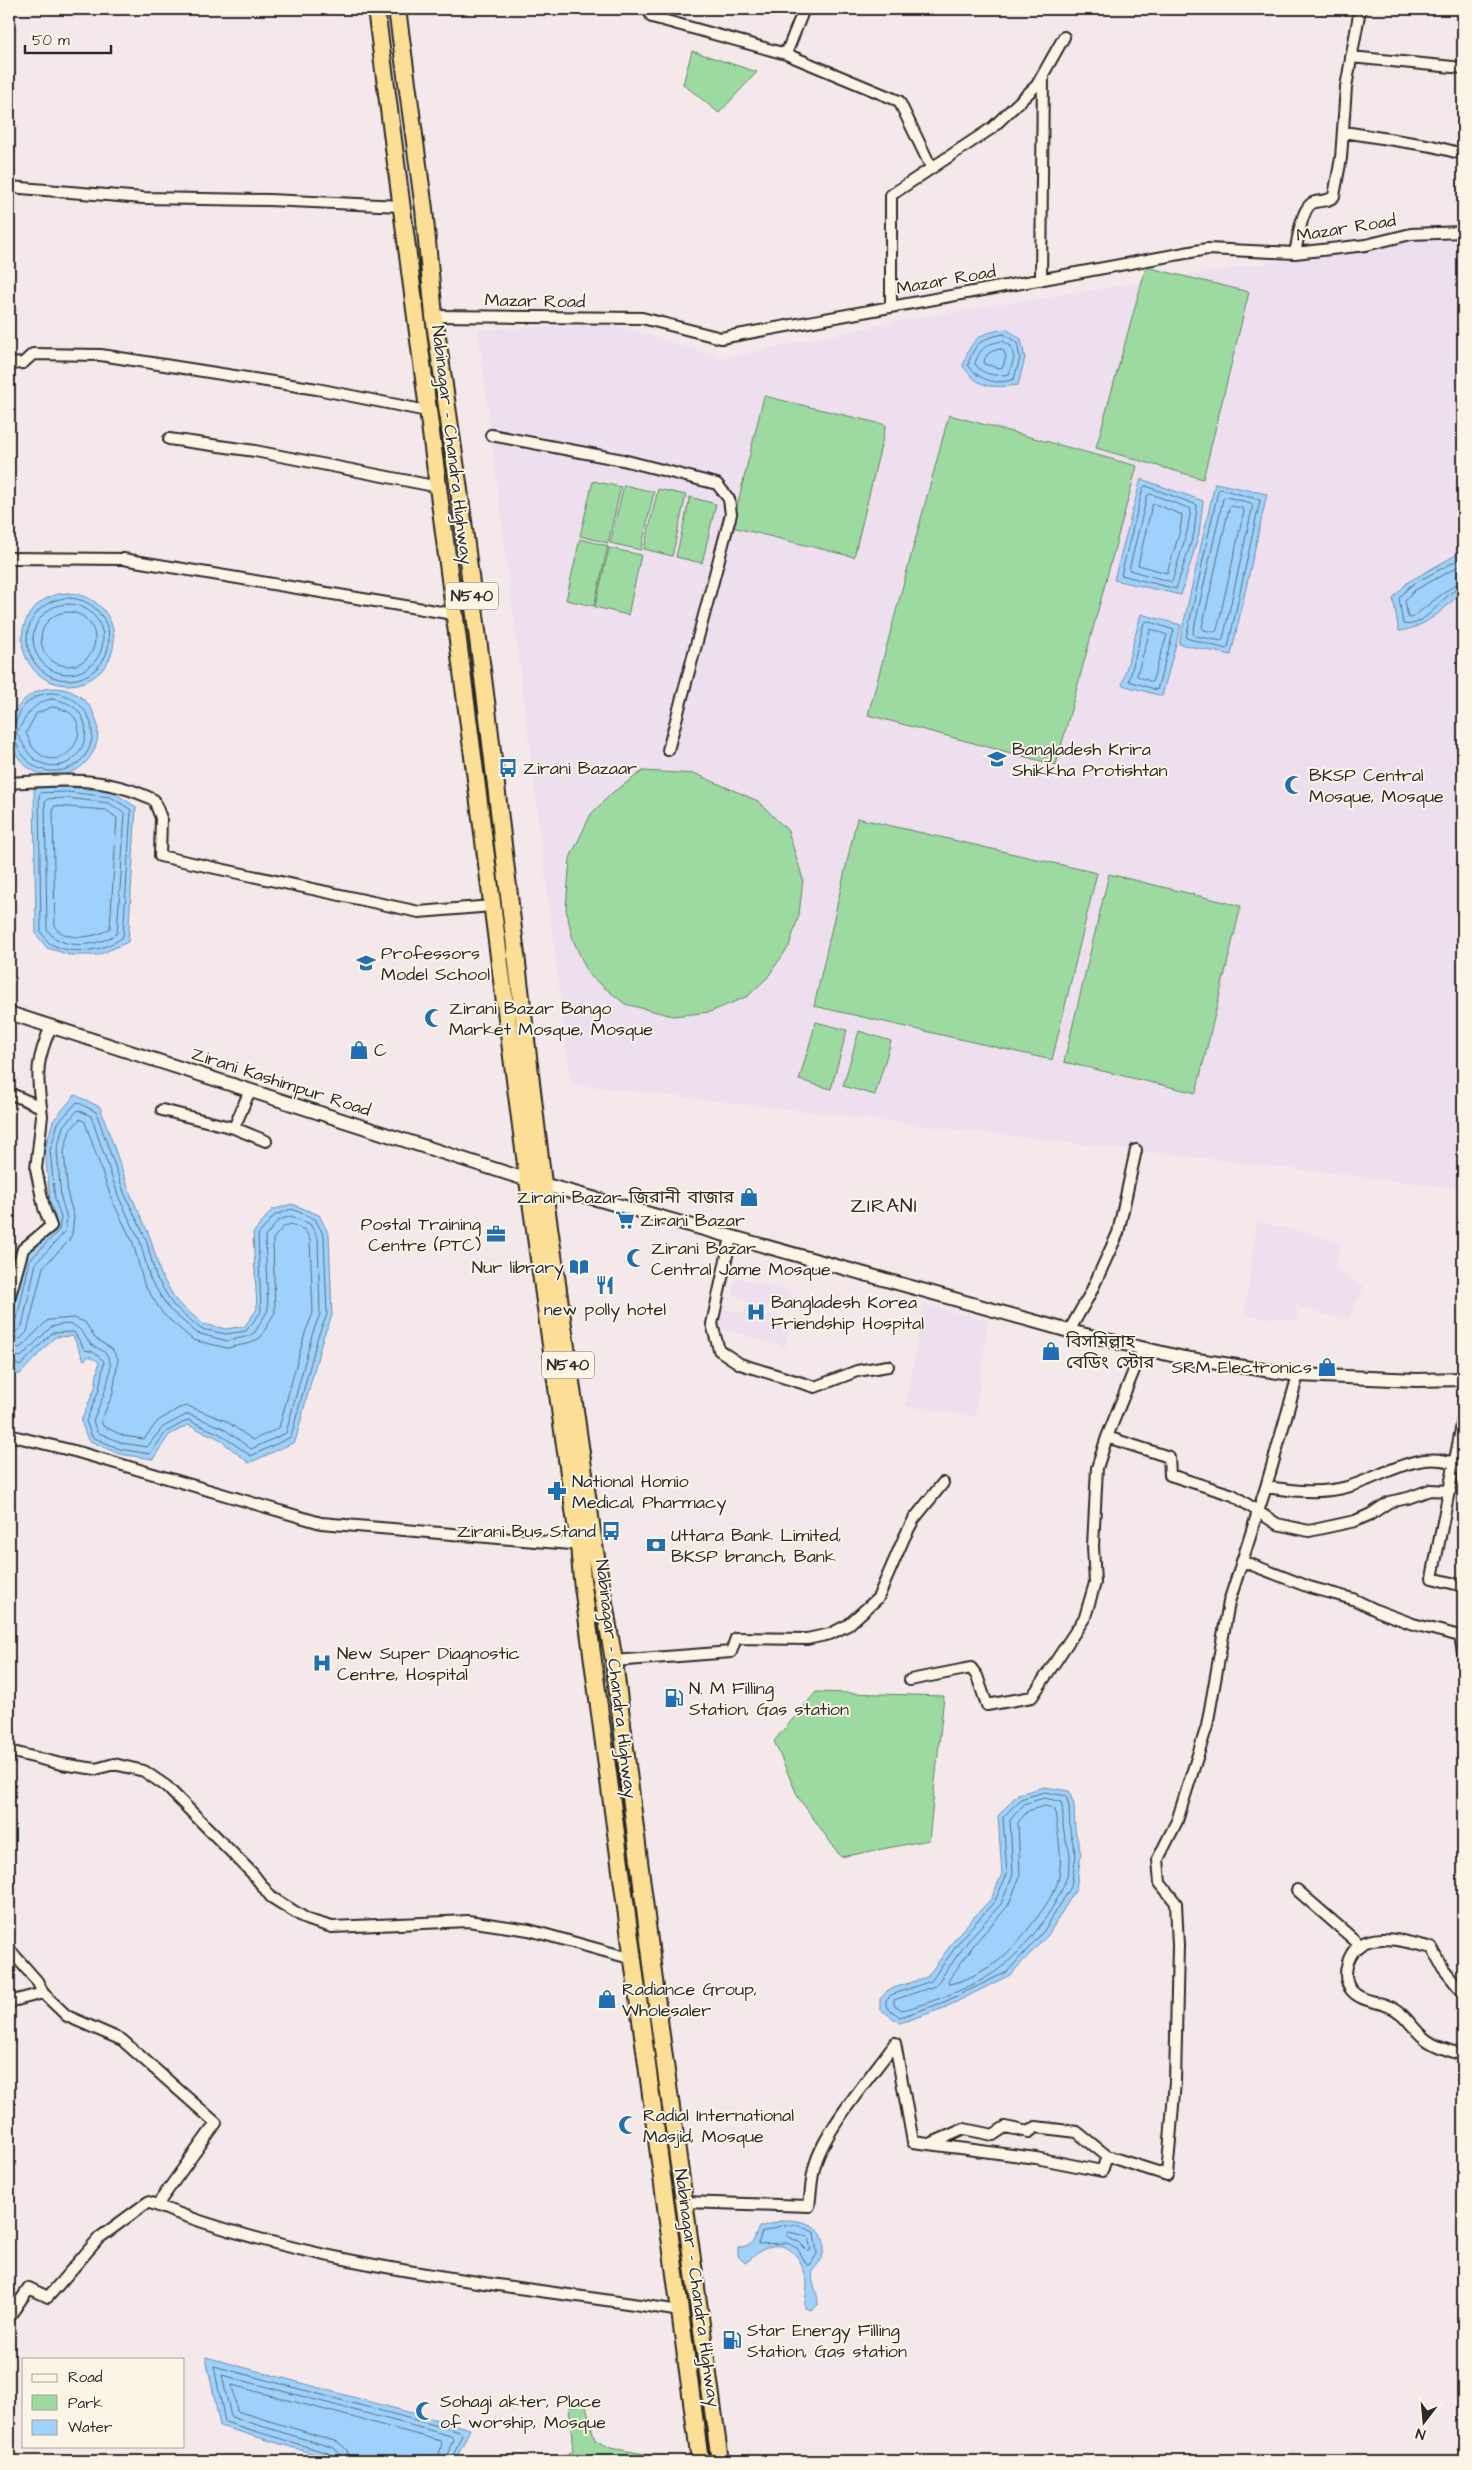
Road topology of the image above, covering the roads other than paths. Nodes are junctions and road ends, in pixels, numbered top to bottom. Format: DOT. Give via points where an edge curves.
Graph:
graph roads {
  1 [pos="376,9"];
  2 [pos="397,9"];
  3 [pos="648,9"];
  4 [pos="804,9"];
  5 [pos="1360,9"];
  6 [pos="1064,37"];
  7 [pos="786,54"];
  8 [pos="1351,57"];
  9 [pos="1463,68"];
  10 [pos="1043,75"];
  11 [pos="1344,132"];
  12 [pos="1463,154"];
  13 [pos="931,167"];
  14 [pos="9,187"];
  15 [pos="401,206"];
  16 [pos="1463,232"];
  17 [pos="1295,254"];
  18 [pos="1040,280"];
  19 [pos="890,307"];
  20 [pos="434,316"];
  21 [pos="9,364"];
  22 [pos="427,411"];
  23 [pos="491,435"];
  24 [pos="169,439"];
  25 [pos="439,486"];
  26 [pos="9,558"];
  27 [pos="453,614"];
  28 [pos="668,750"];
  29 [pos="9,783"];
  30 [pos="492,906"];
  31 [pos="9,1013"];
  32 [pos="51,1026"];
  33 [pos="250,1090"];
  34 [pos="9,1093"];
  35 [pos="41,1107"];
  36 [pos="162,1110"];
  37 [pos="234,1128"];
  38 [pos="266,1141"];
  39 [pos="1136,1150"];
  40 [pos="535,1182"];
  41 [pos="731,1238"];
  42 [pos="9,1299"];
  43 [pos="1069,1331"];
  44 [pos="1143,1348"];
  45 [pos="888,1366"];
  46 [pos="1298,1375"];
  47 [pos="1463,1379"];
  48 [pos="1463,1419"];
  49 [pos="9,1435"];
  50 [pos="1107,1437"];
  51 [pos="1454,1463"];
  52 [pos="943,1483"];
  53 [pos="1266,1487"];
  54 [pos="1450,1491"];
  55 [pos="1258,1511"];
  56 [pos="587,1545"];
  57 [pos="1242,1561"];
  58 [pos="1463,1586"];
  59 [pos="1463,1653"];
  60 [pos="614,1662"];
  61 [pos="910,1680"];
  62 [pos="9,1751"];
  63 [pos="1297,1890"];
  64 [pos="1361,1944"];
  65 [pos="9,1950"];
  66 [pos="633,1959"];
  67 [pos="43,1993"];
  68 [pos="1463,1993"];
  69 [pos="9,2002"];
  70 [pos="1463,2055"];
  71 [pos="930,2144"];
  72 [pos="1107,2156"];
  73 [pos="683,2202"];
  74 [pos="157,2206"];
  75 [pos="680,2311"];
  76 [pos="9,2317"];
  77 [pos="700,2461"];
  78 [pos="720,2461"];
  1 -- 15 [label="highway, Nabinagar - Chandra Highway / N540"];
  2 -- 20 [label="highway, Nabinagar - Chandra Highway / N540"];
  3 -- 7 [label="street" via="652,17"];
  4 -- 7 [label="street"];
  5 -- 8 [label="street"];
  6 -- 10 [label="street"];
  7 -- 13 [label="street" via="899,101"];
  8 -- 9 [label="street"];
  8 -- 11 [label="street"];
  10 -- 13 [label="street" via="1037,85 992,128"];
  10 -- 18 [label="street"];
  11 -- 12 [label="street"];
  11 -- 17 [label="street" via="1334,196 1313,202 1308,207"];
  13 -- 19 [label="street" via="891,195"];
  14 -- 15 [label="street" via="143,198"];
  15 -- 22 [label="highway, Nabinagar - Chandra Highway / N540"];
  16 -- 17 [label="street, Mazar Road" via="1411,234 1366,245"];
  17 -- 18 [label="street, Mazar Road" via="1207,249"];
  18 -- 19 [label="street, Mazar Road"];
  19 -- 20 [label="street, Mazar Road" via="720,338 642,318"];
  20 -- 40 [label="highway, Nabinagar - Chandra Highway / N540" via="487,709"];
  21 -- 22 [label="street" via="23,363 33,354 101,355"];
  22 -- 25 [label="highway, Nabinagar - Chandra Highway / N540"];
  23 -- 28 [label="street" via="623,460 717,484 729,499 731,514"];
  24 -- 25 [label="street" via="255,451"];
  25 -- 27 [label="highway, Nabinagar - Chandra Highway / N540"];
  26 -- 27 [label="street" via="123,559"];
  27 -- 30 [label="highway, Nabinagar - Chandra Highway / N540"];
  29 -- 30 [label="street" via="66,779 134,790 154,800 161,818 160,856 419,912"];
  30 -- 40 [label="highway, Nabinagar - Chandra Highway / N540"];
  31 -- 32 [label="street, Zirani Kashimpur Road"];
  32 -- 33 [label="street, Zirani Kashimpur Road"];
  32 -- 35 [label="street" via="39,1056 37,1080"];
  33 -- 37 [label="street"];
  33 -- 40 [label="street, Zirani Kashimpur Road"];
  34 -- 35 [label="street"];
  35 -- 42 [label="street" via="36,1169 51,1226 23,1249"];
  36 -- 37 [label="street"];
  37 -- 38 [label="street"];
  39 -- 43 [label="street" via="1118,1233"];
  40 -- 41 [label="street, Zirani Kashimpur Road"];
  40 -- 56 [label="highway, Nabinagar - Chandra Highway / N540"];
  41 -- 43 [label="street, Zirani Kashimpur Road"];
  41 -- 45 [label="street" via="712,1324 719,1350 740,1364 815,1387 857,1371"];
  43 -- 44 [label="street, Zirani Kashimpur Road"];
  44 -- 46 [label="street, Zirani Kashimpur Road" via="1184,1358"];
  44 -- 50 [label="street"];
  46 -- 47 [label="street, Zirani Kashimpur Road"];
  46 -- 53 [label="street"];
  48 -- 51 [label="street"];
  49 -- 56 [label="street" via="70,1449 321,1523"];
  50 -- 55 [label="street" via="1169,1457 1170,1475 1233,1495"];
  50 -- 61 [label="street" via="1097,1468 1093,1546 1095,1583 1084,1617 1032,1696 987,1705 971,1668"];
  51 -- 53 [label="street" via="1429,1459 1383,1472 1347,1487 1297,1491"];
  51 -- 54 [label="street"];
  52 -- 60 [label="street" via="914,1519 878,1598 848,1625 830,1634 807,1639 736,1638 731,1652"];
  53 -- 55 [label="street"];
  54 -- 55 [label="street" via="1430,1490 1388,1502 1355,1521 1309,1531 1277,1524"];
  54 -- 58 [label="street" via="1432,1578"];
  55 -- 57 [label="street"];
  56 -- 60 [label="highway, Nabinagar - Chandra Highway / N540"];
  56 -- 66 [label="highway, Nabinagar - Chandra Highway / N540" via="582,1579"];
  57 -- 59 [label="street" via="1309,1587 1353,1599 1413,1624 1460,1636"];
  57 -- 72 [label="street" via="1229,1602 1207,1726 1177,1821 1157,1864 1160,1883 1176,1903 1178,1946 1174,2082 1167,2175"];
  60 -- 73 [label="highway, Nabinagar - Chandra Highway / N540"];
  62 -- 66 [label="street" via="61,1764 96,1768 114,1764 144,1771 166,1786 272,1896 308,1920 332,1927 468,1921 529,1930"];
  63 -- 64 [label="street"];
  64 -- 68 [label="street" via="1375,1939 1407,1941 1432,1948"];
  64 -- 70 [label="street" via="1350,1956 1347,1966 1346,1978 1353,1992 1368,2001 1388,2006 1407,2018 1426,2040"];
  65 -- 67 [label="street" via="37,1981"];
  66 -- 75 [label="highway, Nabinagar - Chandra Highway / N540"];
  67 -- 69 [label="street"];
  67 -- 74 [label="street" via="68,2016 122,2040 216,2123"];
  71 -- 72 [label="street" via="1036,2158 1102,2171"];
  71 -- 72 [label="street" via="964,2130 993,2136 1005,2127 1029,2132 1036,2128 1076,2132"];
  71 -- 73 [label="street" via="914,2142 895,2043 822,2147 815,2165 809,2206"];
  73 -- 78 [label="highway, Nabinagar - Chandra Highway / N540"];
  74 -- 75 [label="street" via="194,2220 326,2256"];
  74 -- 76 [label="street" via="148,2202 99,2238 48,2297 29,2288"];
  75 -- 77 [label="highway, Nabinagar - Chandra Highway / N540"];
}
